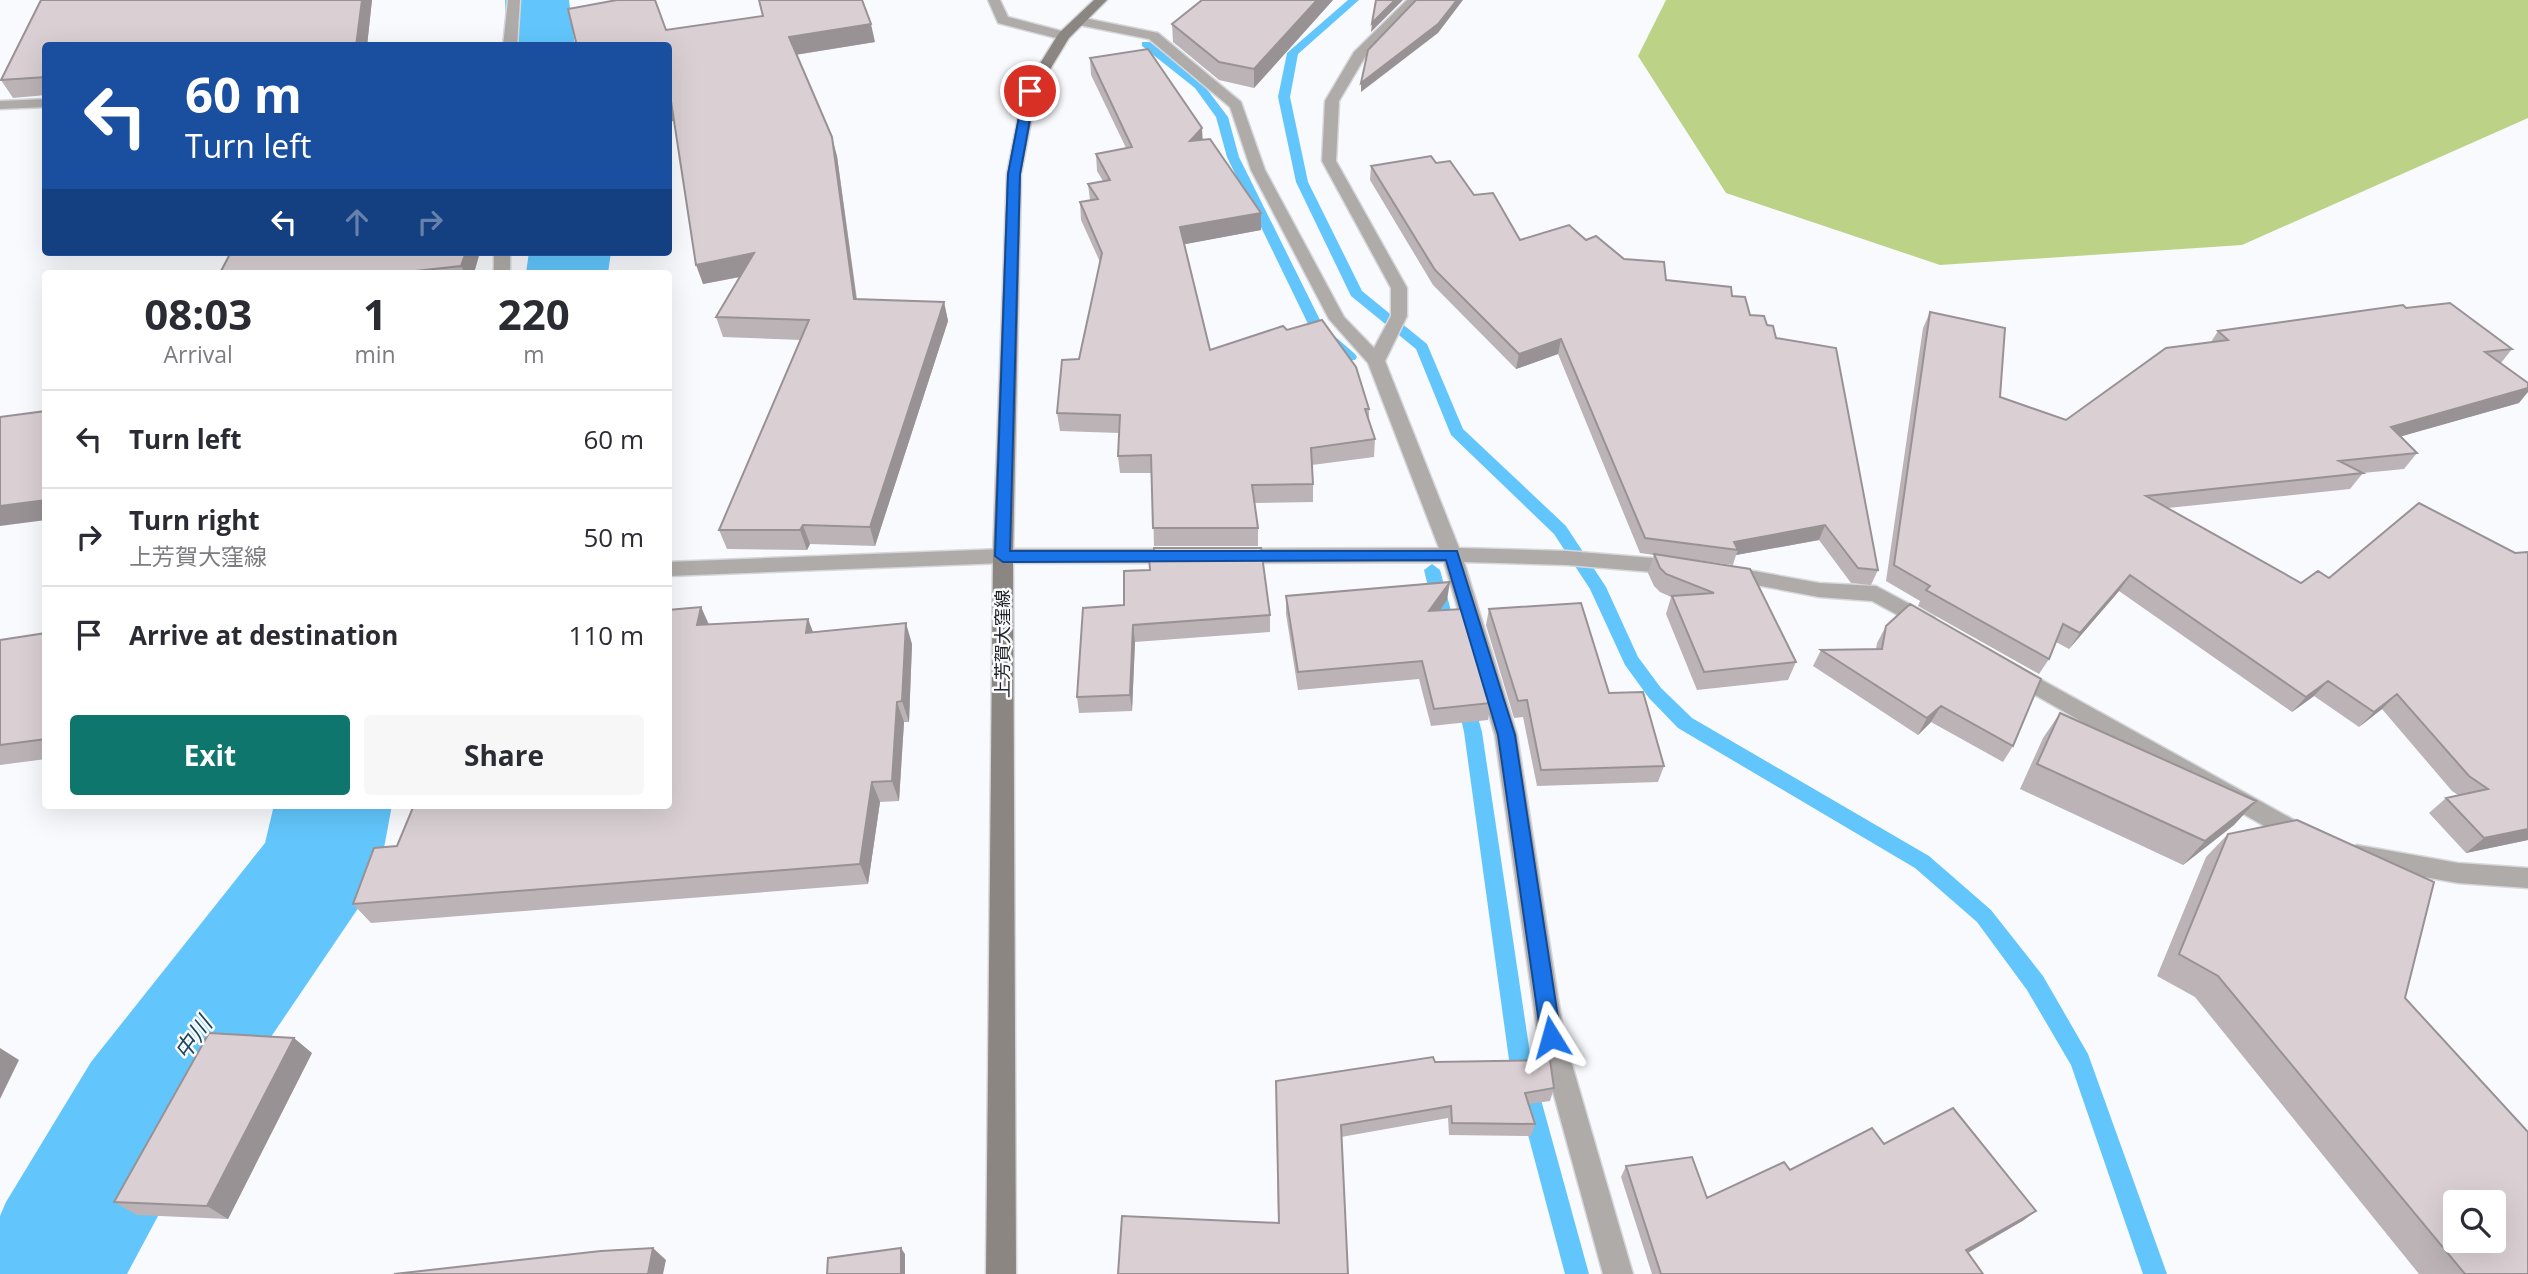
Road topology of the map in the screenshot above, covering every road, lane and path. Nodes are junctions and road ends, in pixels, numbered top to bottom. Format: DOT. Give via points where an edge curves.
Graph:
graph roads {
  1 [pos="514,0"];
  2 [pos="994,0"];
  3 [pos="1101,0"];
  4 [pos="1414,0"];
  5 [pos="1071,29"];
  6 [pos="510,42"];
  7 [pos="42,103"];
  8 [pos="0,105"];
  9 [pos="1378,355"];
  10 [pos="1452,555"];
  11 [pos="1003,556"];
  12 [pos="672,569"];
  13 [pos="1948,635"];
  14 [pos="1996,663"];
  15 [pos="2318,844"];
  16 [pos="2342,852"];
  17 [pos="2528,878"];
  18 [pos="1000,1274"];
  19 [pos="1618,1274"];
  1 -- 6 [label="street"];
  2 -- 5 [label="street" via="1003,20"];
  3 -- 5 [label="main road, 上芳賀大窪線"];
  4 -- 9 [label="street" via="1359,55 1332,102 1329,161 1399,288 1399,316"];
  5 -- 9 [label="street" via="1153,36 1236,105 1258,170 1337,319"];
  5 -- 11 [label="main road, 上芳賀大窪線" via="1030,91 1014,174"];
  7 -- 8 [label="street"];
  9 -- 10 [label="street"];
  10 -- 11 [label="street"];
  10 -- 13 [label="street" via="1612,559 1819,590 1876,594"];
  10 -- 19 [label="street" via="1506,735 1551,1037"];
  11 -- 12 [label="street"];
  11 -- 18 [label="main road, 上芳賀大窪線"];
  14 -- 15 [label="street"];
  16 -- 17 [label="street" via="2458,873"];
}
